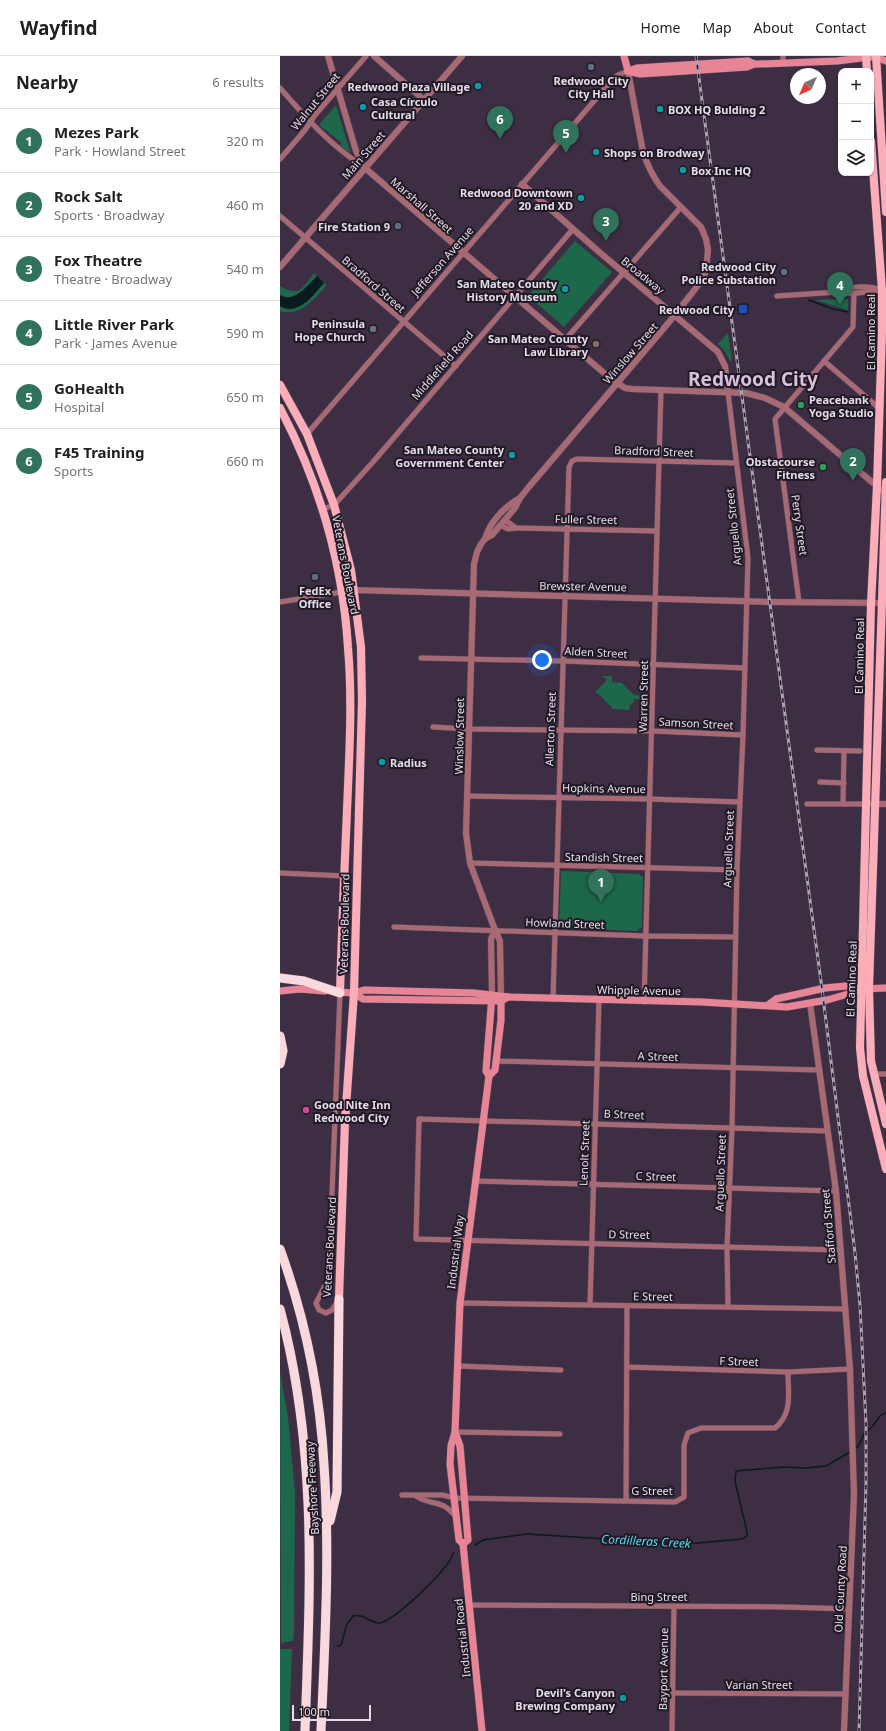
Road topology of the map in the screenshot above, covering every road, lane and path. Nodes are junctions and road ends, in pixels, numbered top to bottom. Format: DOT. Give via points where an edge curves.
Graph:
graph roads {
  1 [pos="328,56"];
  2 [pos="366,56"];
  3 [pos="374,56"];
  4 [pos="462,56"];
  5 [pos="624,56"];
  6 [pos="876,56"];
  7 [pos="866,57"];
  8 [pos="783,60"];
  9 [pos="886,61"];
  10 [pos="867,68"];
  11 [pos="628,71"];
  12 [pos="280,88"];
  13 [pos="338,89"];
  14 [pos="424,100"];
  15 [pos="310,123"];
  16 [pos="884,139"];
  17 [pos="280,159"];
  18 [pos="365,168"];
  19 [pos="874,175"];
  20 [pos="522,184"];
  21 [pos="681,207"];
  22 [pos="886,212"];
  23 [pos="280,216"];
  24 [pos="573,229"];
  25 [pos="306,238"];
  26 [pos="464,253"];
  27 [pos="280,267"];
  28 [pos="624,272"];
  29 [pos="884,290"];
  30 [pos="838,292"];
  31 [pos="854,293"];
  32 [pos="776,296"];
  33 [pos="514,297"];
  34 [pos="675,315"];
  35 [pos="404,322"];
  36 [pos="565,340"];
  37 [pos="824,361"];
  38 [pos="456,366"];
  39 [pos="617,384"];
  40 [pos="280,385"];
  41 [pos="661,390"];
  42 [pos="728,392"];
  43 [pos="784,407"];
  44 [pos="280,408"];
  45 [pos="880,409"];
  46 [pos="289,426"];
  47 [pos="307,434"];
  48 [pos="301,452"];
  49 [pos="659,460"];
  50 [pos="572,462"];
  51 [pos="736,463"];
  52 [pos="886,482"];
  53 [pos="877,486"];
  54 [pos="886,494"];
  55 [pos="520,498"];
  56 [pos="334,505"];
  57 [pos="323,509"];
  58 [pos="505,520"];
  59 [pos="500,525"];
  60 [pos="516,528"];
  61 [pos="567,529"];
  62 [pos="656,530"];
  63 [pos="485,539"];
  64 [pos="354,590"];
  65 [pos="342,591"];
  66 [pos="473,594"];
  67 [pos="564,596"];
  68 [pos="656,598"];
  69 [pos="748,600"];
  70 [pos="280,602"];
  71 [pos="799,602"];
  72 [pos="884,603"];
  73 [pos="871,604"];
  74 [pos="422,658"];
  75 [pos="470,659"];
  76 [pos="562,661"];
  77 [pos="653,665"];
  78 [pos="745,668"];
  79 [pos="433,727"];
  80 [pos="469,729"];
  81 [pos="560,730"];
  82 [pos="652,731"];
  83 [pos="743,735"];
  84 [pos="817,750"];
  85 [pos="844,751"];
  86 [pos="860,751"];
  87 [pos="349,752"];
  88 [pos="820,782"];
  89 [pos="844,783"];
  90 [pos="359,794"];
  91 [pos="468,796"];
  92 [pos="558,797"];
  93 [pos="649,798"];
  94 [pos="740,802"];
  95 [pos="807,804"];
  96 [pos="843,804"];
  97 [pos="866,804"];
  98 [pos="875,804"];
  99 [pos="886,804"];
  100 [pos="470,863"];
  101 [pos="557,866"];
  102 [pos="648,867"];
  103 [pos="737,870"];
  104 [pos="280,873"];
  105 [pos="344,876"];
  106 [pos="356,893"];
  107 [pos="394,927"];
  108 [pos="495,930"];
  109 [pos="554,933"];
  110 [pos="646,936"];
  111 [pos="735,937"];
  112 [pos="280,978"];
  113 [pos="886,988"];
  114 [pos="865,989"];
  115 [pos="280,991"];
  116 [pos="340,993"];
  117 [pos="354,994"];
  118 [pos="492,998"];
  119 [pos="503,998"];
  120 [pos="553,999"];
  121 [pos="599,1001"];
  122 [pos="644,1002"];
  123 [pos="810,1003"];
  124 [pos="735,1004"];
  125 [pos="768,1005"];
  126 [pos="280,1036"];
  127 [pos="496,1061"];
  128 [pos="280,1064"];
  129 [pos="597,1064"];
  130 [pos="734,1068"];
  131 [pos="820,1070"];
  132 [pos="874,1074"];
  133 [pos="886,1074"];
  134 [pos="489,1076"];
  135 [pos="484,1120"];
  136 [pos="595,1123"];
  137 [pos="886,1124"];
  138 [pos="732,1129"];
  139 [pos="828,1131"];
  140 [pos="886,1169"];
  141 [pos="475,1181"];
  142 [pos="593,1183"];
  143 [pos="730,1189"];
  144 [pos="836,1191"];
  145 [pos="416,1239"];
  146 [pos="467,1240"];
  147 [pos="592,1243"];
  148 [pos="727,1247"];
  149 [pos="280,1249"];
  150 [pos="840,1250"];
  151 [pos="339,1300"];
  152 [pos="460,1303"];
  153 [pos="590,1305"];
  154 [pos="627,1306"];
  155 [pos="728,1307"];
  156 [pos="280,1309"];
  157 [pos="846,1309"];
  158 [pos="457,1366"];
  159 [pos="627,1367"];
  160 [pos="850,1369"];
  161 [pos="561,1370"];
  162 [pos="788,1372"];
  163 [pos="455,1432"];
  164 [pos="560,1434"];
  165 [pos="853,1448"];
  166 [pos="402,1495"];
  167 [pos="416,1496"];
  168 [pos="455,1498"];
  169 [pos="464,1498"];
  170 [pos="626,1500"];
  171 [pos="457,1517"];
  172 [pos="327,1530"];
  173 [pos="463,1544"];
  174 [pos="469,1605"];
  175 [pos="674,1606"];
  176 [pos="849,1610"];
  177 [pos="673,1693"];
  178 [pos="846,1694"];
  179 [pos="304,1731"];
  180 [pos="321,1731"];
  181 [pos="482,1731"];
  182 [pos="672,1731"];
  183 [pos="844,1731"];
  1 -- 13 [label="street"];
  2 -- 13 [label="street, Walnut Street"];
  3 -- 14 [label="street"];
  4 -- 14 [label="street, Main Street"];
  5 -- 11 [label="main road"];
  6 -- 7 [label="main road, Jefferson Avenue"];
  6 -- 9 [label="main road, Jefferson Avenue"];
  6 -- 16 [label="main road"];
  7 -- 8 [label="main road, Jefferson Avenue" via="837,61"];
  7 -- 10 [label="main road"];
  8 -- 11 [label="main road, Jefferson Avenue" via="754,64 748,61 685,64"];
  11 -- 20 [label="street, Jefferson Avenue" via="613,79"];
  11 -- 21 [label="street, Winslow Street" via="643,152 654,178"];
  12 -- 15 [label="street, Marshall Street"];
  13 -- 15 [label="street, Walnut Street"];
  13 -- 18 [label="street" via="356,151"];
  14 -- 18 [label="street, Main Street"];
  15 -- 17 [label="street, Walnut Street"];
  15 -- 18 [label="street, Marshall Street"];
  16 -- 22 [label="main road"];
  18 -- 25 [label="street, Main Street"];
  18 -- 26 [label="street, Marshall Street"];
  19 -- 29 [label="main road, El Camino Real"];
  20 -- 24 [label="street, Broadway"];
  20 -- 26 [label="street, Jefferson Avenue"];
  21 -- 28 [label="street"];
  21 -- 34 [label="street, Winslow Street" via="705,234 708,250 703,279"];
  23 -- 25 [label="street, Bradford Street"];
  24 -- 28 [label="street, Broadway"];
  24 -- 33 [label="street, Middlefield Road"];
  25 -- 27 [label="street, Main Street"];
  25 -- 35 [label="street, Bradford Street"];
  26 -- 33 [label="street, Marshall Street"];
  26 -- 35 [label="street, Jefferson Avenue"];
  28 -- 34 [label="street, Broadway"];
  28 -- 36 [label="street"];
  29 -- 30 [label="street" via="873,287 843,288"];
  29 -- 31 [label="street"];
  29 -- 45 [label="main road, El Camino Real"];
  30 -- 31 [label="street"];
  30 -- 32 [label="street"];
  31 -- 37 [label="street, Perry Street" via="853,327"];
  33 -- 36 [label="street, Marshall Street"];
  33 -- 38 [label="street, Middlefield Road"];
  34 -- 39 [label="street, Winslow Street"];
  34 -- 42 [label="street, Broadway" via="718,352 725,366"];
  35 -- 38 [label="street, Bradford Street"];
  35 -- 47 [label="street, Jefferson Avenue"];
  36 -- 39 [label="street, Marshall Street"];
  37 -- 43 [label="street, Perry Street"];
  37 -- 45 [label="street"];
  38 -- 56 [label="street, Middlefield Road"];
  39 -- 41 [label="street, Marshall Street" via="627,388"];
  39 -- 55 [label="street, Winslow Street"];
  40 -- 47 [label="main road, Veterans Boulevard"];
  41 -- 42 [label="street, Marshall Street"];
  41 -- 49 [label="street, Warren Street"];
  42 -- 43 [label="street" via="760,396"];
  42 -- 51 [label="street, Arguello Street"];
  43 -- 53 [label="street"];
  43 -- 71 [label="street, Perry Street" via="775,419"];
  44 -- 46 [label="main road, Veterans Boulevard"];
  45 -- 53 [label="main road, El Camino Real"];
  46 -- 47 [label="main road"];
  46 -- 48 [label="main road, Veterans Boulevard"];
  47 -- 48 [label="main road"];
  47 -- 56 [label="main road, Veterans Boulevard"];
  48 -- 57 [label="main road, Veterans Boulevard"];
  49 -- 50 [label="street, Bradford Street" via="577,459"];
  49 -- 51 [label="street, Bradford Street"];
  49 -- 62 [label="street, Warren Street"];
  50 -- 61 [label="street, Allerton Street" via="569,467"];
  51 -- 69 [label="street, Arguello Street" via="747,542"];
  52 -- 54 [label="main road, El Camino Real"];
  53 -- 54 [label="street"];
  53 -- 73 [label="main road, El Camino Real"];
  54 -- 72 [label="main road, El Camino Real"];
  55 -- 58 [label="street, Winslow Street"];
  55 -- 63 [label="street, Winslow Street" via="511,503 487,531"];
  56 -- 57 [label="street, Middlefield Road"];
  56 -- 64 [label="main road, Veterans Boulevard" via="347,550"];
  57 -- 65 [label="main road, Veterans Boulevard"];
  58 -- 59 [label="street, Winslow Street"];
  58 -- 60 [label="street"];
  59 -- 60 [label="street, Fuller Street" via="508,529"];
  59 -- 63 [label="street, Winslow Street"];
  60 -- 61 [label="street, Fuller Street"];
  61 -- 62 [label="street, Fuller Street"];
  61 -- 67 [label="street, Allerton Street"];
  62 -- 68 [label="street, Warren Street"];
  63 -- 66 [label="street, Winslow Street" via="477,552 474,564"];
  64 -- 65 [label="street, Brewster Avenue"];
  64 -- 66 [label="street, Brewster Avenue"];
  64 -- 90 [label="main road, Veterans Boulevard" via="362,676"];
  65 -- 70 [label="street, Brewster Avenue"];
  65 -- 87 [label="main road, Veterans Boulevard" via="349,659"];
  66 -- 67 [label="street, Brewster Avenue"];
  66 -- 75 [label="street, Winslow Street"];
  67 -- 68 [label="street, Brewster Avenue"];
  67 -- 76 [label="street, Allerton Street"];
  68 -- 69 [label="street, Brewster Avenue"];
  68 -- 77 [label="street, Warren Street"];
  69 -- 71 [label="street, Brewster Avenue"];
  69 -- 78 [label="street, Arguello Street"];
  71 -- 73 [label="street, Brewster Avenue"];
  72 -- 73 [label="street, Brewster Avenue"];
  72 -- 98 [label="main road, El Camino Real"];
  73 -- 97 [label="main road, El Camino Real"];
  74 -- 75 [label="street, Alden Street"];
  75 -- 76 [label="street, Alden Street"];
  75 -- 80 [label="street, Winslow Street"];
  76 -- 77 [label="street, Alden Street"];
  76 -- 81 [label="street, Allerton Street"];
  77 -- 78 [label="street, Alden Street"];
  77 -- 82 [label="street, Warren Street"];
  78 -- 83 [label="street, Arguello Street"];
  79 -- 80 [label="street, Samson Street"];
  80 -- 81 [label="street, Samson Street"];
  80 -- 91 [label="street, Winslow Street"];
  81 -- 82 [label="street, Samson Street"];
  81 -- 92 [label="street, Allerton Street"];
  82 -- 83 [label="street, Samson Street"];
  82 -- 93 [label="street, Warren Street"];
  83 -- 94 [label="street, Arguello Street"];
  84 -- 85 [label="street"];
  85 -- 86 [label="street"];
  85 -- 89 [label="street"];
  87 -- 90 [label="main road" via="355,764"];
  87 -- 105 [label="main road, Veterans Boulevard"];
  88 -- 89 [label="street"];
  89 -- 96 [label="street"];
  90 -- 106 [label="main road, Veterans Boulevard"];
  91 -- 92 [label="street, Hopkins Avenue"];
  91 -- 100 [label="street, Winslow Street" via="466,833"];
  92 -- 93 [label="street, Hopkins Avenue"];
  92 -- 101 [label="street, Allerton Street"];
  93 -- 94 [label="street, Hopkins Avenue"];
  93 -- 102 [label="street, Warren Street"];
  94 -- 103 [label="street, Arguello Street"];
  95 -- 96 [label="street"];
  96 -- 97 [label="street"];
  97 -- 98 [label="street"];
  97 -- 114 [label="main road, El Camino Real"];
  98 -- 99 [label="street"];
  98 -- 114 [label="main road, El Camino Real"];
  100 -- 101 [label="street, Standish Street"];
  100 -- 108 [label="street, Winslow Street"];
  101 -- 102 [label="street, Standish Street"];
  101 -- 109 [label="street, Allerton Street"];
  102 -- 103 [label="street, Standish Street"];
  102 -- 110 [label="street, Warren Street"];
  103 -- 111 [label="street, Arguello Street"];
  104 -- 105 [label="street"];
  105 -- 106 [label="main road"];
  105 -- 116 [label="main road, Veterans Boulevard"];
  106 -- 117 [label="main road, Veterans Boulevard"];
  107 -- 108 [label="street, Howland Street"];
  108 -- 109 [label="street, Howland Street"];
  108 -- 118 [label="street" via="491,939"];
  108 -- 119 [label="street, Winslow Street" via="500,941"];
  109 -- 110 [label="street, Howland Street"];
  109 -- 120 [label="street, Allerton Street"];
  110 -- 111 [label="street, Howland Street"];
  110 -- 122 [label="street, Warren Street"];
  111 -- 124 [label="street, Arguello Street"];
  112 -- 116 [label="highway" via="304,981"];
  113 -- 114 [label="main road, Whipple Avenue"];
  114 -- 123 [label="main road, Whipple Avenue"];
  114 -- 125 [label="main road, Whipple Avenue" via="846,986 825,988 776,999"];
  114 -- 132 [label="main road, El Camino Real"];
  114 -- 140 [label="main road, El Camino Real" via="860,1048 863,1076"];
  115 -- 116 [label="main road, Whipple Avenue" via="300,989"];
  116 -- 117 [label="main road, Whipple Avenue"];
  116 -- 151 [label="street, Veterans Boulevard" via="329,1269 327,1282 317,1300 317,1307 322,1312 329,1312"];
  117 -- 118 [label="main road, Whipple Avenue" via="363,999"];
  117 -- 151 [label="main road, Veterans Boulevard" via="345,1121"];
  118 -- 119 [label="main road, Whipple Avenue"];
  118 -- 134 [label="main road, Industrial Way" via="486,1071"];
  119 -- 120 [label="main road, Whipple Avenue"];
  119 -- 127 [label="main road, Industrial Way"];
  120 -- 121 [label="main road, Whipple Avenue"];
  121 -- 122 [label="main road, Whipple Avenue"];
  121 -- 129 [label="street, Lenolt Street"];
  122 -- 124 [label="main road, Whipple Avenue"];
  123 -- 125 [label="main road, Whipple Avenue" via="787,1007"];
  123 -- 131 [label="street, Stafford Street"];
  124 -- 125 [label="main road, Whipple Avenue"];
  124 -- 130 [label="street, Arguello Street"];
  126 -- 128 [label="highway" via="283,1051"];
  127 -- 129 [label="street, A Street"];
  127 -- 134 [label="main road, Industrial Way" via="495,1070"];
  129 -- 130 [label="street, A Street"];
  129 -- 136 [label="street, Lenolt Street"];
  130 -- 131 [label="street, A Street"];
  130 -- 138 [label="street, Arguello Street"];
  131 -- 139 [label="street, Stafford Street"];
  132 -- 133 [label="street"];
  132 -- 137 [label="main road, El Camino Real"];
  134 -- 135 [label="main road, Industrial Way"];
  135 -- 136 [label="street, B Street"];
  135 -- 141 [label="main road, Industrial Way"];
  135 -- 145 [label="street, B Street" via="419,1119"];
  136 -- 138 [label="street, B Street"];
  136 -- 142 [label="street, Lenolt Street"];
  138 -- 139 [label="street, B Street"];
  138 -- 143 [label="street, Arguello Street"];
  139 -- 144 [label="street, Stafford Street"];
  141 -- 142 [label="street, C Street"];
  141 -- 146 [label="main road, Industrial Way"];
  142 -- 143 [label="street, C Street"];
  142 -- 147 [label="street, Lenolt Street"];
  143 -- 144 [label="street, C Street"];
  143 -- 148 [label="street, Arguello Street"];
  144 -- 150 [label="street, Stafford Street"];
  145 -- 146 [label="street, D Street"];
  146 -- 147 [label="street, D Street"];
  146 -- 152 [label="main road, Industrial Way"];
  147 -- 148 [label="street, D Street"];
  147 -- 153 [label="street, Lenolt Street"];
  148 -- 150 [label="street, D Street"];
  148 -- 155 [label="street, Arguello Street"];
  149 -- 172 [label="highway, Bayshore Freeway" via="302,1325 317,1397"];
  150 -- 157 [label="street, Stafford Street"];
  151 -- 172 [label="highway" via="337,1492"];
  152 -- 153 [label="street, E Street"];
  152 -- 158 [label="main road, Industrial Way"];
  153 -- 154 [label="street, E Street"];
  154 -- 155 [label="street, E Street"];
  154 -- 159 [label="street"];
  155 -- 157 [label="street, E Street"];
  156 -- 179 [label="highway, Bayshore Freeway" via="294,1368 306,1464 310,1530"];
  157 -- 160 [label="street, Stafford Street"];
  158 -- 161 [label="street"];
  158 -- 163 [label="main road, Industrial Way"];
  159 -- 162 [label="street, F Street"];
  159 -- 170 [label="street"];
  160 -- 162 [label="street, F Street"];
  160 -- 165 [label="street, Stafford Street"];
  162 -- 170 [label="street, G Street" via="788,1411 783,1422 775,1428 701,1428 688,1433 684,1445 684,1497 675,1502"];
  163 -- 164 [label="street"];
  163 -- 168 [label="main road, Industrial Way" via="450,1464"];
  163 -- 169 [label="main road, Industrial Way" via="460,1446"];
  165 -- 176 [label="street, Old County Road" via="854,1494"];
  166 -- 167 [label="street"];
  167 -- 168 [label="street, G Street" via="442,1495"];
  167 -- 171 [label="street" via="421,1500 440,1503"];
  168 -- 169 [label="street, G Street"];
  168 -- 171 [label="main road, Industrial Road"];
  169 -- 170 [label="street, G Street"];
  169 -- 173 [label="main road, Industrial Road" via="468,1540"];
  171 -- 173 [label="main road, Industrial Road" via="459,1540"];
  172 -- 180 [label="highway, Bayshore Freeway"];
  173 -- 174 [label="main road, Industrial Road"];
  174 -- 175 [label="street, Bing Street"];
  174 -- 181 [label="main road, Industrial Road"];
  175 -- 176 [label="street, Bing Street"];
  175 -- 177 [label="street, Bayport Avenue"];
  176 -- 178 [label="street, Old County Road"];
  177 -- 178 [label="street, Varian Street"];
  177 -- 182 [label="street, Bayport Avenue"];
  178 -- 183 [label="street, Old County Road"];
}
